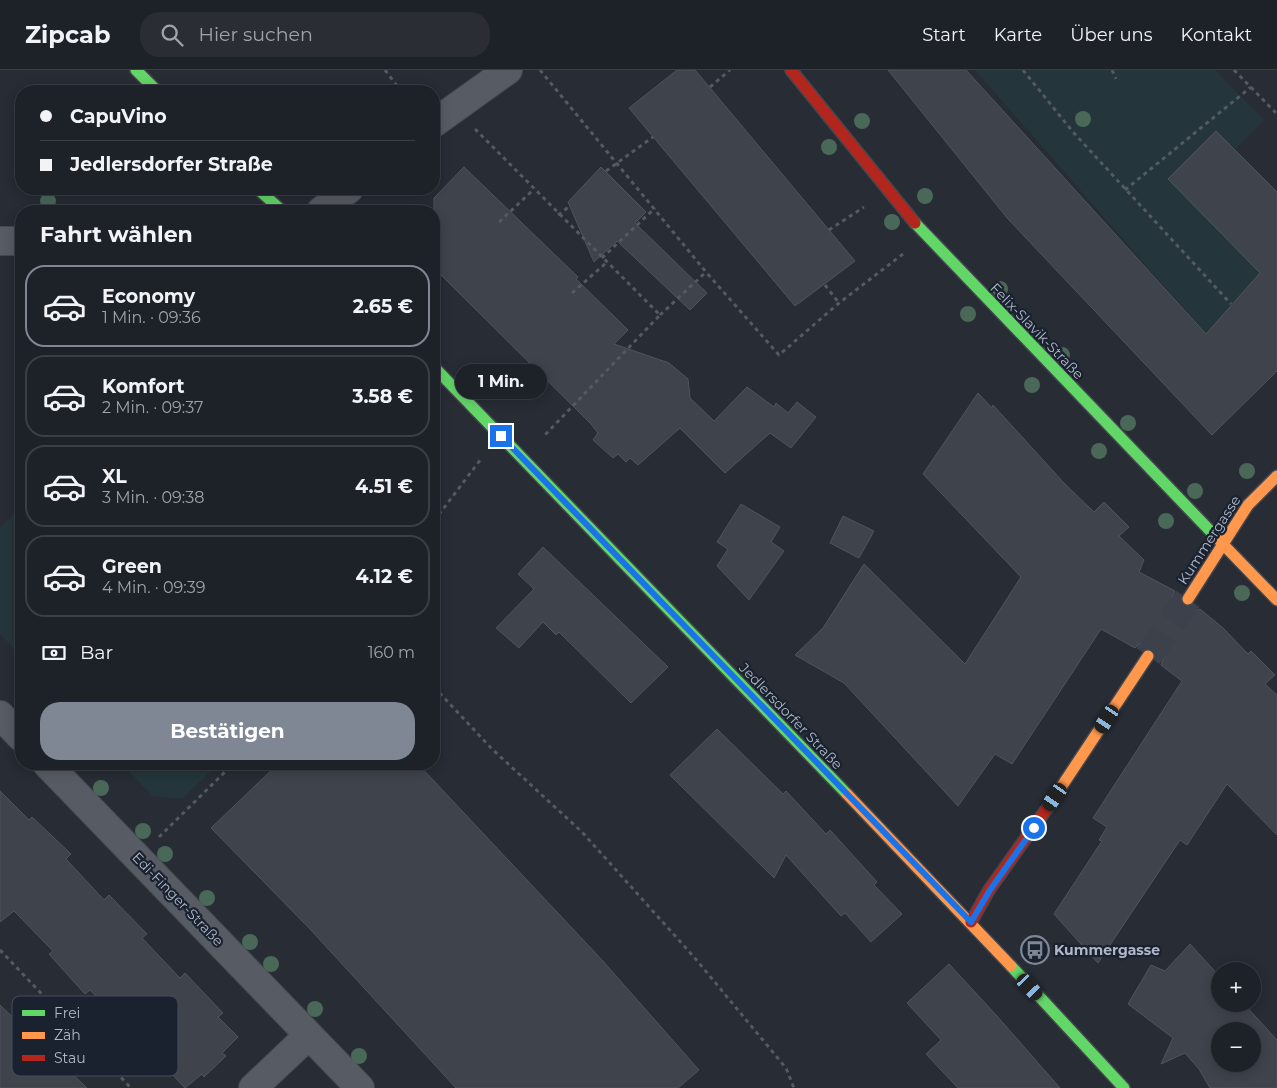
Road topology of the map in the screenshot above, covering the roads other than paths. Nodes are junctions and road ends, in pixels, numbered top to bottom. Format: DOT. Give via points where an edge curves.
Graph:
graph roads {
  1 [pos="136,70"];
  2 [pos="508,70"];
  3 [pos="791,70"];
  4 [pos="151,85"];
  5 [pos="440,119"];
  6 [pos="265,195"];
  7 [pos="341,195"];
  8 [pos="275,205"];
  9 [pos="329,205"];
  10 [pos="0,241"];
  11 [pos="15,241"];
  12 [pos="440,373"];
  13 [pos="1277,476"];
  14 [pos="1222,545"];
  15 [pos="1188,600"];
  16 [pos="1277,600"];
  17 [pos="1148,656"];
  18 [pos="0,715"];
  19 [pos="15,731"];
  20 [pos="54,770"];
  21 [pos="971,922"];
  22 [pos="309,1035"];
  23 [pos="253,1088"];
  24 [pos="360,1088"];
  25 [pos="1124,1088"];
  1 -- 4 [label="street"];
  2 -- 5 [label="street"];
  3 -- 14 [label="street, Felix-Slavik-Straße" via="926,237"];
  6 -- 8 [label="street"];
  7 -- 9 [label="street"];
  10 -- 11 [label="street"];
  12 -- 21 [label="street, Jedlersdorfer Straße"];
  13 -- 14 [label="street, Kummergasse" via="1248,505"];
  14 -- 15 [label="street, Kummergasse"];
  14 -- 16 [label="street, Felix-Slavik-Straße"];
  17 -- 21 [label="street"];
  18 -- 19 [label="street"];
  20 -- 22 [label="street, Edi-Finger-Straße"];
  21 -- 25 [label="street, Jedlersdorfer Straße"];
  22 -- 23 [label="street"];
  22 -- 24 [label="street, Edi-Finger-Straße"];
}
